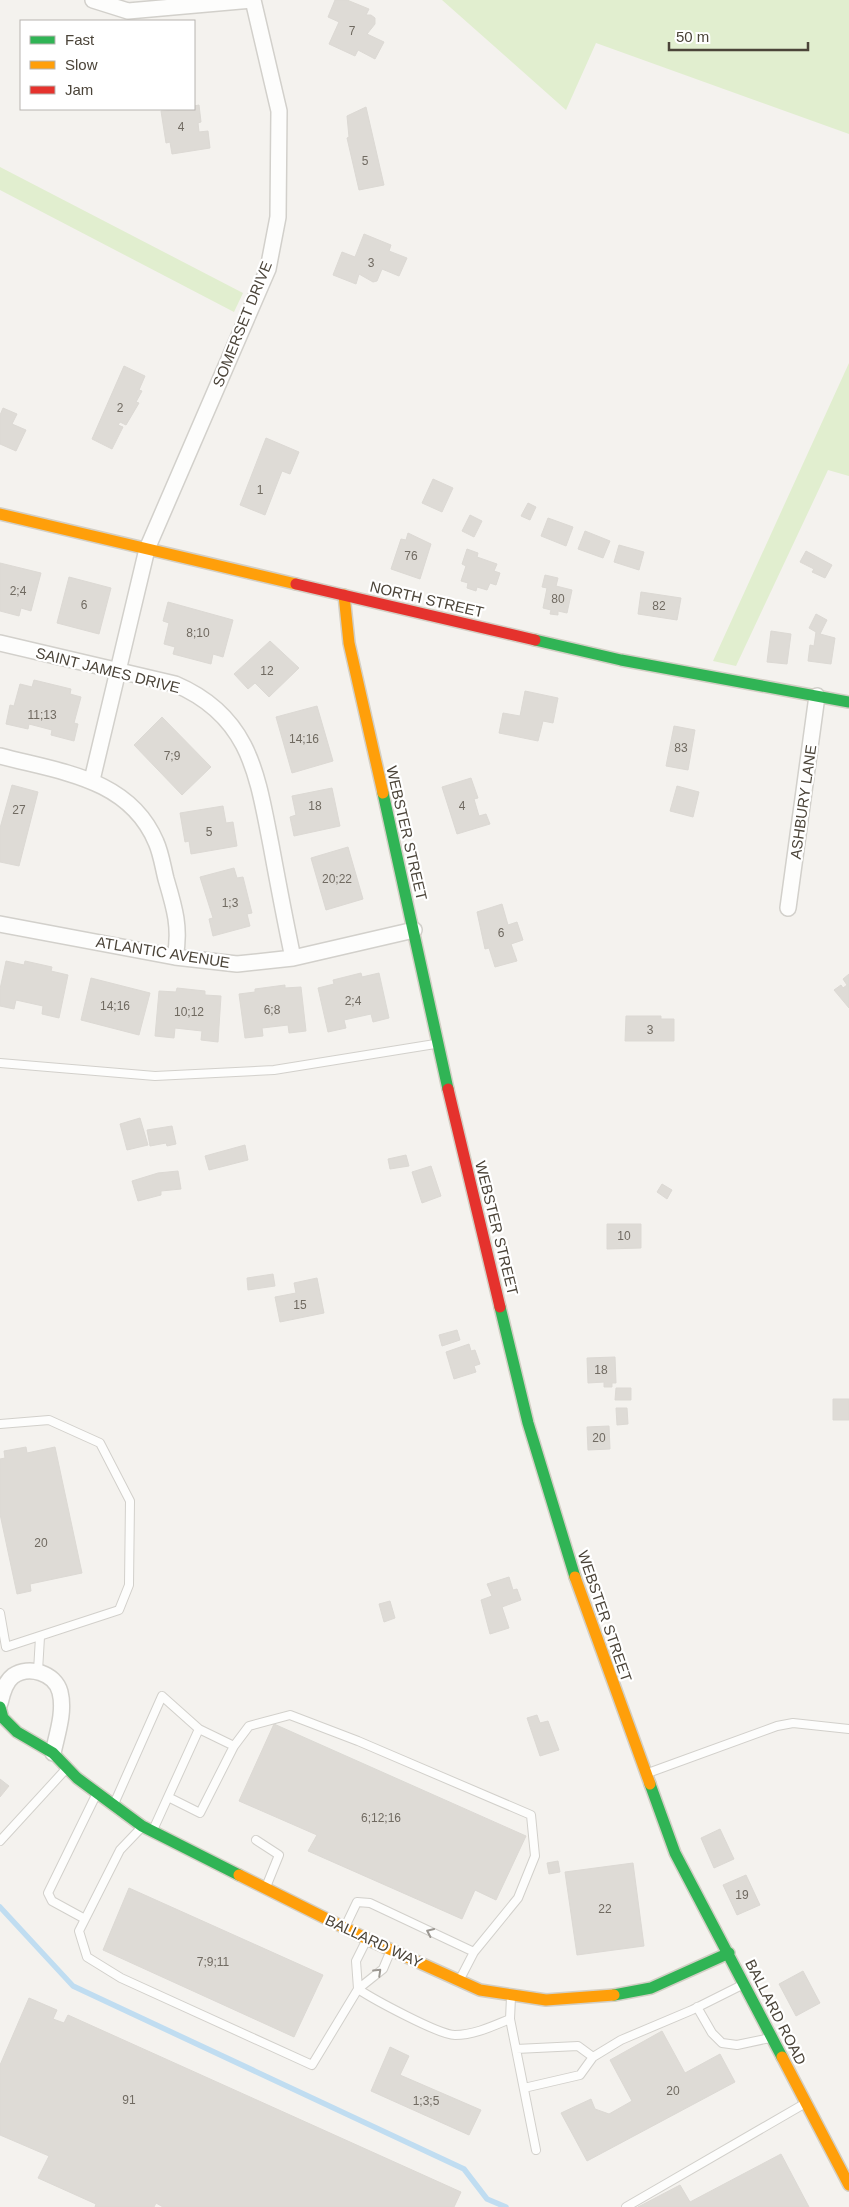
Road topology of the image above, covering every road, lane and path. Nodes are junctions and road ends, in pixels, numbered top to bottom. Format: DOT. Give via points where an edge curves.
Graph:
graph roads {
  1 [pos="93,0"];
  2 [pos="252,0"];
  3 [pos="0,514"];
  4 [pos="147,549"];
  5 [pos="344,595"];
  6 [pos="0,643"];
  7 [pos="118,671"];
  8 [pos="817,696"];
  9 [pos="849,702"];
  10 [pos="0,756"];
  11 [pos="92,780"];
  12 [pos="788,908"];
  13 [pos="0,924"];
  14 [pos="414,930"];
  15 [pos="175,957"];
  16 [pos="293,958"];
  17 [pos="437,1043"];
  18 [pos="0,1063"];
  19 [pos="0,1424"];
  20 [pos="0,1613"];
  21 [pos="40,1637"];
  22 [pos="38,1671"];
  23 [pos="0,1703"];
  24 [pos="0,1707"];
  25 [pos="199,1729"];
  26 [pos="849,1729"];
  27 [pos="234,1746"];
  28 [pos="53,1753"];
  29 [pos="67,1768"];
  30 [pos="646,1774"];
  31 [pos="97,1793"];
  32 [pos="168,1797"];
  33 [pos="114,1805"];
  34 [pos="147,1829"];
  35 [pos="256,1840"];
  36 [pos="0,1841"];
  37 [pos="675,1852"];
  38 [pos="265,1888"];
  39 [pos="85,1919"];
  40 [pos="344,1928"];
  41 [pos="367,1939"];
  42 [pos="391,1950"];
  43 [pos="474,1952"];
  44 [pos="729,1953"];
  45 [pos="459,1980"];
  46 [pos="744,1984"];
  47 [pos="358,1989"];
  48 [pos="511,1995"];
  49 [pos="697,2007"];
  50 [pos="510,2019"];
  51 [pos="772,2038"];
  52 [pos="516,2049"];
  53 [pos="594,2057"];
  54 [pos="524,2088"];
  55 [pos="806,2103"];
  56 [pos="536,2150"];
  57 [pos="849,2185"];
  58 [pos="626,2207"];
  1 -- 2 [label="street" via="128,11"];
  2 -- 4 [label="street, SOMERSET DRIVE" via="280,112 276,226 268,269"];
  3 -- 4 [label="street, NORTH STREET"];
  4 -- 5 [label="street, NORTH STREET"];
  4 -- 7 [label="street, SOMERSET DRIVE"];
  5 -- 8 [label="street, NORTH STREET" via="621,660"];
  5 -- 14 [label="street, WEBSTER STREET" via="349,643"];
  6 -- 7 [label="street, SAINT JAMES DRIVE"];
  7 -- 11 [label="street, SOMERSET DRIVE"];
  7 -- 16 [label="street, SAINT JAMES DRIVE" via="175,684 191,691 218,712 246,748 258,778"];
  8 -- 9 [label="street, NORTH STREET"];
  8 -- 12 [label="street, ASHBURY LANE"];
  10 -- 11 [label="street"];
  11 -- 15 [label="street" via="117,793 134,807 157,843 179,924"];
  13 -- 15 [label="street, ATLANTIC AVENUE"];
  14 -- 16 [label="street, ATLANTIC AVENUE"];
  14 -- 17 [label="street, WEBSTER STREET"];
  15 -- 16 [label="street, ATLANTIC AVENUE" via="237,964"];
  17 -- 18 [label="lane" via="274,1070 155,1076"];
  17 -- 30 [label="street, WEBSTER STREET" via="528,1423 581,1597"];
  19 -- 21 [label="lane" via="49,1420 100,1443 130,1501 129,1585 119,1610"];
  20 -- 21 [label="lane" via="6,1647"];
  21 -- 22 [label="lane"];
  22 -- 23 [label="street" via="22,1672 12,1677"];
  22 -- 28 [label="street" via="54,1680 60,1691 62,1706"];
  24 -- 28 [label="street, BALLARD WAY" via="3,1718 17,1732"];
  25 -- 27 [label="lane"];
  25 -- 32 [label="lane"];
  25 -- 33 [label="lane" via="162,1696"];
  26 -- 30 [label="lane" via="793,1723 777,1726"];
  27 -- 32 [label="lane" via="200,1813"];
  27 -- 43 [label="lane" via="249,1726 290,1715 531,1815 535,1856 518,1898"];
  28 -- 29 [label="street, BALLARD WAY"];
  29 -- 31 [label="street, BALLARD WAY"];
  29 -- 36 [label="lane"];
  30 -- 37 [label="street, WEBSTER STREET"];
  31 -- 33 [label="street, BALLARD WAY"];
  31 -- 39 [label="lane" via="48,1893 52,1901"];
  32 -- 34 [label="lane"];
  33 -- 34 [label="street, BALLARD WAY"];
  34 -- 38 [label="street, BALLARD WAY"];
  34 -- 39 [label="lane" via="120,1850"];
  35 -- 38 [label="lane" via="279,1855"];
  37 -- 44 [label="street, BALLARD ROAD"];
  38 -- 40 [label="street, BALLARD WAY"];
  39 -- 47 [label="lane" via="79,1931 87,1956 121,1978 312,2065"];
  40 -- 41 [label="street, BALLARD WAY"];
  43 -- 40 [label="lane, one-way" via="370,1903 357,1902"];
  41 -- 42 [label="street, BALLARD WAY"];
  41 -- 47 [label="lane" via="356,1961"];
  42 -- 45 [label="street, BALLARD WAY"];
  47 -- 42 [label="lane, one-way" via="383,1969"];
  43 -- 45 [label="lane"];
  44 -- 46 [label="street, BALLARD ROAD"];
  44 -- 48 [label="street, BALLARD WAY" via="651,1988 603,1997 546,2000"];
  45 -- 48 [label="street, BALLARD WAY" via="480,1990"];
  46 -- 49 [label="lane"];
  46 -- 51 [label="street, BALLARD ROAD"];
  47 -- 50 [label="lane" via="380,2004 453,2035 474,2033"];
  48 -- 50 [label="lane"];
  49 -- 51 [label="lane" via="712,2033 722,2043 737,2045"];
  49 -- 53 [label="lane" via="621,2040"];
  50 -- 52 [label="lane"];
  51 -- 55 [label="street, BALLARD ROAD"];
  52 -- 53 [label="lane" via="578,2046"];
  52 -- 54 [label="lane"];
  53 -- 54 [label="lane" via="580,2075"];
  54 -- 56 [label="lane"];
  55 -- 57 [label="street, BALLARD ROAD"];
  55 -- 58 [label="lane"];
}
